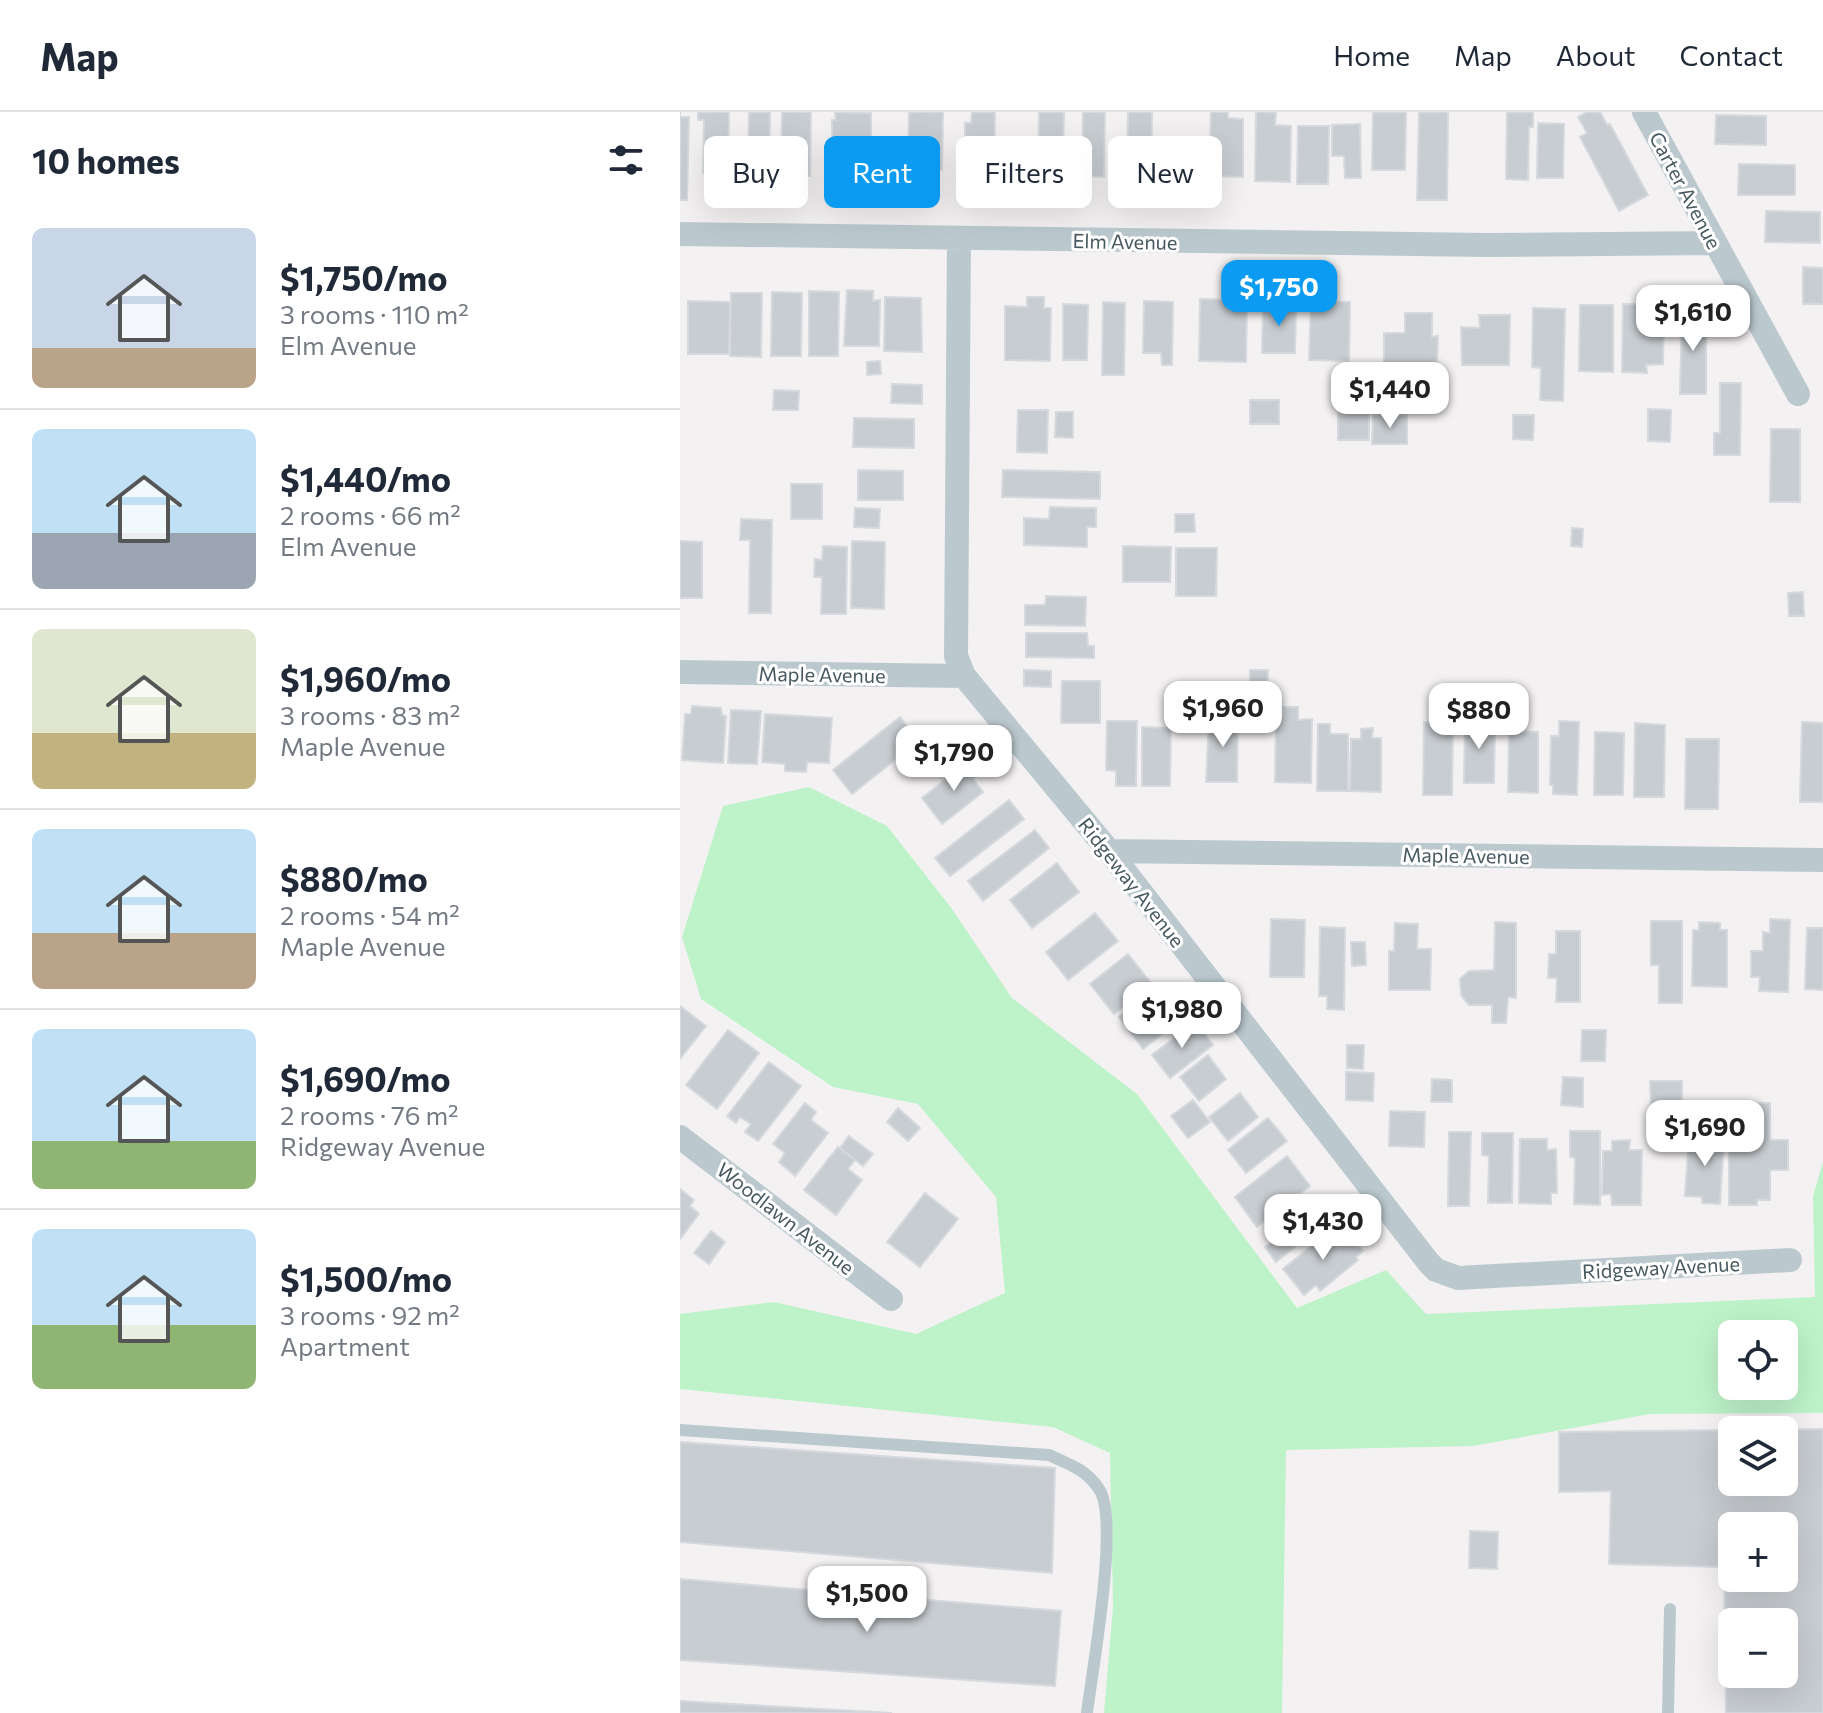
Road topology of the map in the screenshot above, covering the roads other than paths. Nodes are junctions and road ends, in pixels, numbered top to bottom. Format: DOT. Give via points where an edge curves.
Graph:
graph roads {
  1 [pos="1644,112"];
  2 [pos="680,234"];
  3 [pos="959,239"];
  4 [pos="1714,243"];
  5 [pos="1798,394"];
  6 [pos="680,672"];
  7 [pos="964,676"];
  8 [pos="1109,851"];
  9 [pos="1823,860"];
  10 [pos="680,1137"];
  11 [pos="1790,1260"];
  12 [pos="891,1299"];
  13 [pos="680,1430"];
  14 [pos="1670,1609"];
  15 [pos="1087,1713"];
  16 [pos="1668,1713"];
  1 -- 4 [label="street, Carter Avenue"];
  2 -- 3 [label="street, Elm Avenue"];
  3 -- 4 [label="street, Elm Avenue"];
  3 -- 7 [label="street, Ridgeway Avenue" via="956,656"];
  4 -- 5 [label="street, Carter Avenue"];
  6 -- 7 [label="street, Maple Avenue"];
  7 -- 8 [label="street, Ridgeway Avenue"];
  8 -- 9 [label="street, Maple Avenue"];
  8 -- 11 [label="street, Ridgeway Avenue" via="1436,1270 1458,1278"];
  10 -- 12 [label="street, Woodlawn Avenue"];
  13 -- 15 [label="lane" via="1049,1455 1081,1469 1101,1491 1106,1518"];
  14 -- 16 [label="lane"];
}
